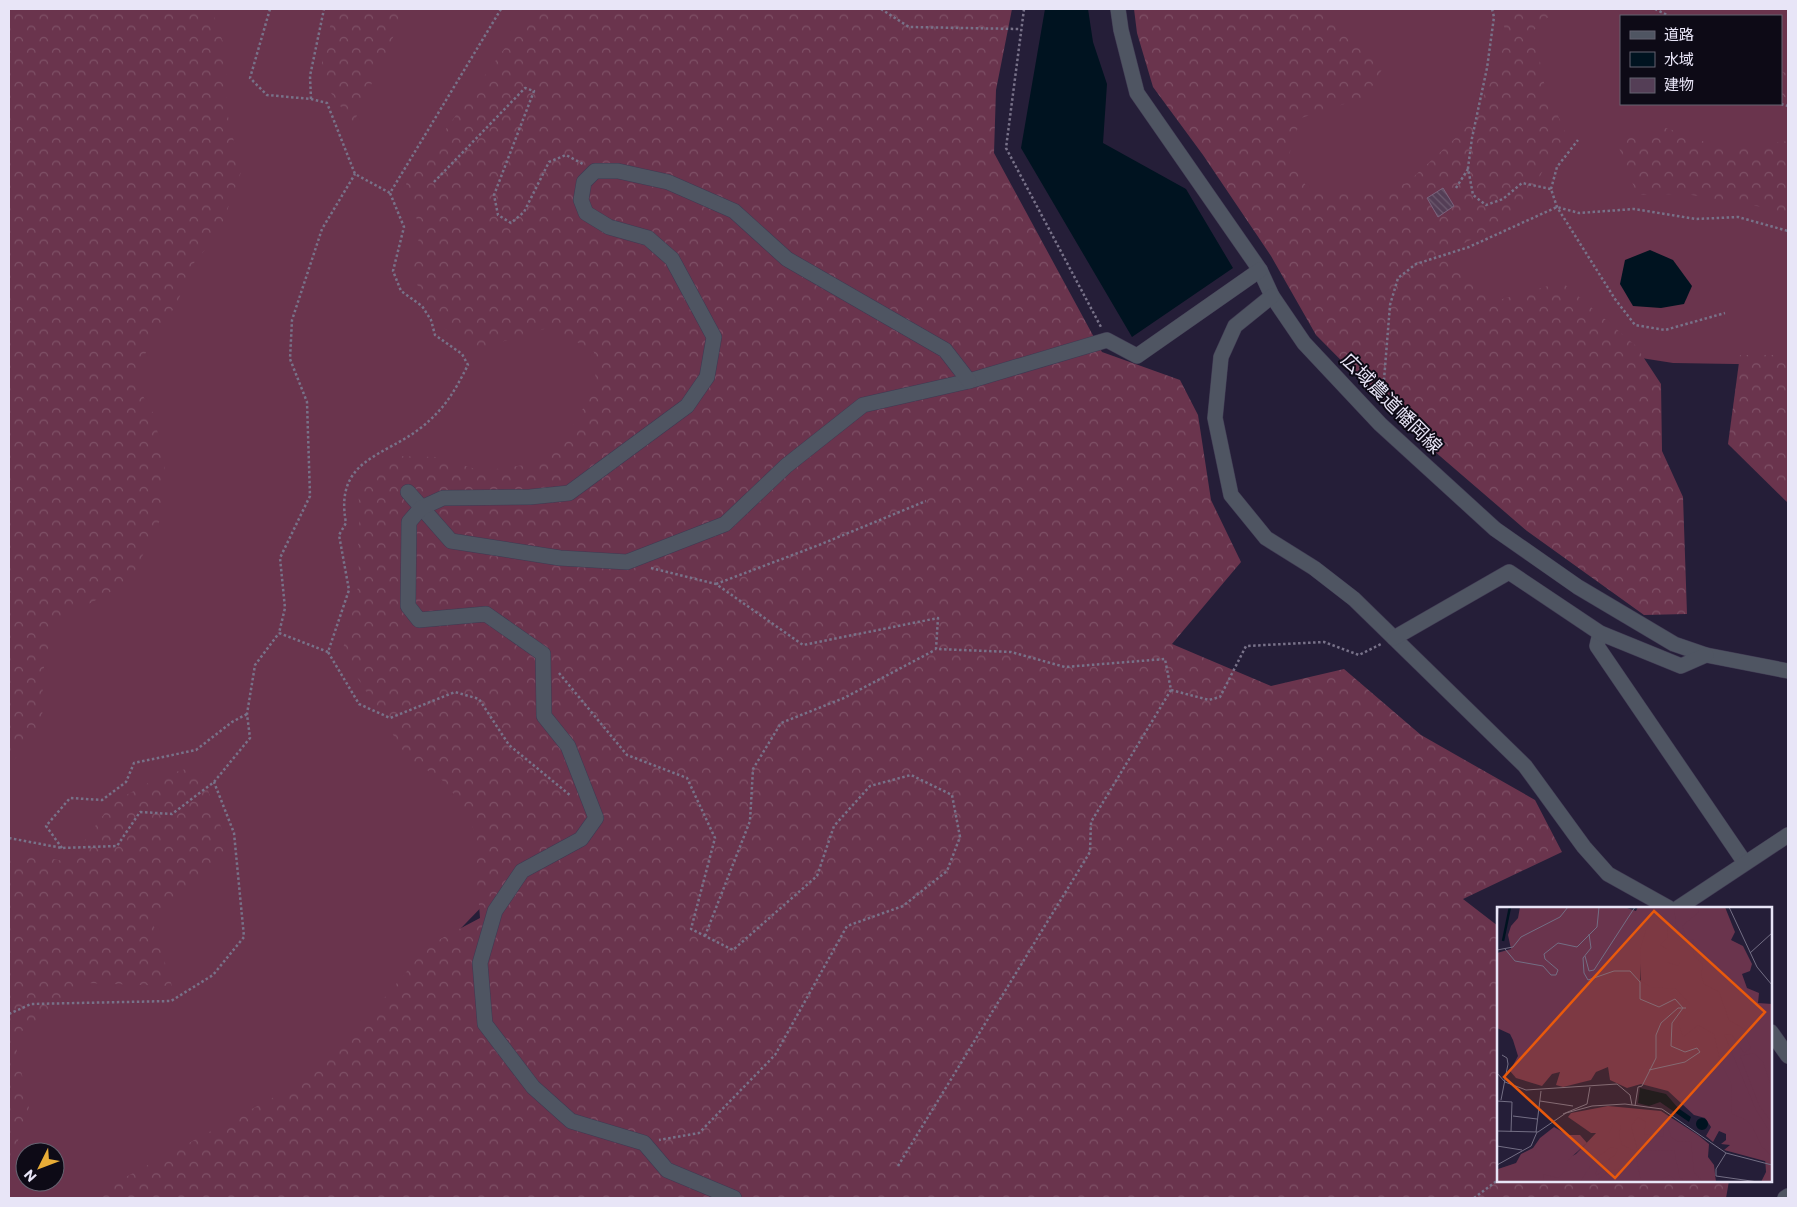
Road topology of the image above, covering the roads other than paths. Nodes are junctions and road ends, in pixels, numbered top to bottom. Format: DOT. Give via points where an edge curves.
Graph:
graph roads {
  1 [pos="1118,9"];
  2 [pos="1260,270"];
  3 [pos="1272,296"];
  4 [pos="969,381"];
  5 [pos="408,492"];
  6 [pos="421,508"];
  7 [pos="1600,633"];
  8 [pos="1394,638"];
  9 [pos="1706,656"];
  10 [pos="1788,671"];
  11 [pos="1788,835"];
  12 [pos="1745,863"];
  13 [pos="1667,907"];
  14 [pos="1679,907"];
  15 [pos="1772,1033"];
  16 [pos="1788,1056"];
  17 [pos="1788,1196"];
  18 [pos="734,1198"];
  19 [pos="1785,1198"];
  1 -- 2 [label="street, 広域農道幡岡線" via="1137,93"];
  2 -- 3 [label="street, 広域農道幡岡線"];
  2 -- 4 [label="street" via="1137,356 1107,340"];
  3 -- 8 [label="street" via="1234,326 1221,357 1215,418 1231,495 1266,538 1314,568 1354,599"];
  3 -- 9 [label="street, 広域農道幡岡線" via="1304,343 1380,424 1495,529 1578,587 1666,640"];
  4 -- 6 [label="street" via="863,405 786,466 725,524 627,562 560,558 451,541"];
  4 -- 6 [label="street" via="945,350 787,259 734,211 668,182 618,171 595,170 584,182 581,200 586,213 609,227 648,238 672,259 714,338 707,377 687,406 569,492 530,497 443,498"];
  5 -- 6 [label="street"];
  6 -- 18 [label="street" via="409,522 408,606 419,620 486,614 544,654 544,716 568,746 596,818 581,839 522,871 495,911 480,963 486,1024 533,1086 570,1121 644,1143 667,1170"];
  7 -- 8 [label="street" via="1509,572"];
  7 -- 9 [label="street" via="1682,666"];
  7 -- 12 [label="street" via="1597,646"];
  8 -- 13 [label="street" via="1525,766 1584,847 1608,874"];
  9 -- 10 [label="street, 広域農道幡岡線"];
  11 -- 12 [label="street"];
  12 -- 14 [label="street"];
  15 -- 16 [label="street"];
  17 -- 19 [label="street"];
}
